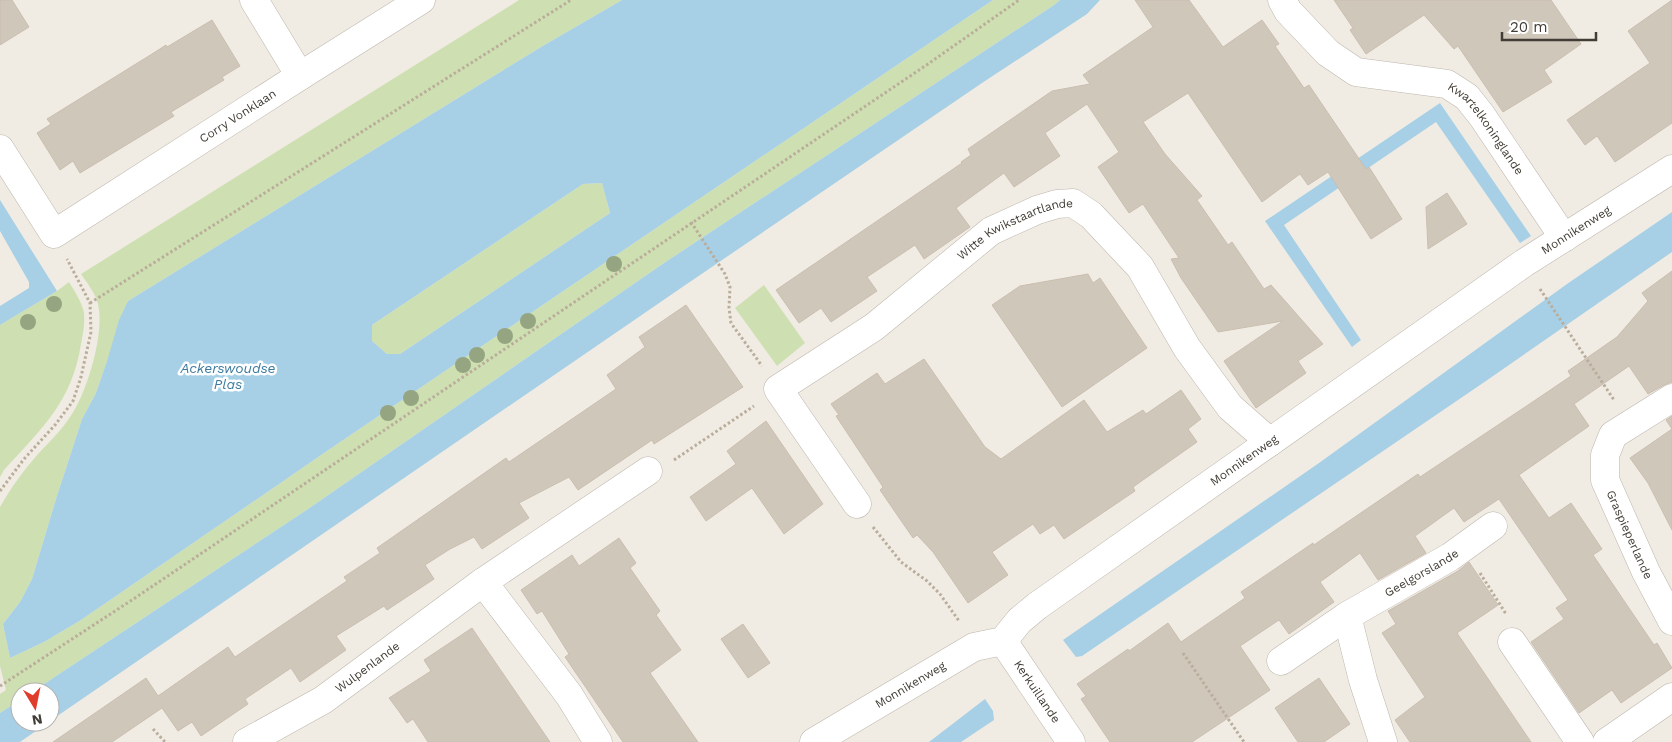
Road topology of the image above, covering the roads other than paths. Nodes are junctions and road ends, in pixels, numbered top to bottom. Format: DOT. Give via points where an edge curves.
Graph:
graph roads {
  1 [pos="254,0"];
  2 [pos="421,0"];
  3 [pos="1282,0"];
  4 [pos="300,76"];
  5 [pos="0,149"];
  6 [pos="1672,169"];
  7 [pos="1564,238"];
  8 [pos="1672,398"];
  9 [pos="1270,442"];
  10 [pos="648,472"];
  11 [pos="857,504"];
  12 [pos="1493,526"];
  13 [pos="483,582"];
  14 [pos="1347,616"];
  15 [pos="1672,621"];
  16 [pos="1003,641"];
  17 [pos="1512,642"];
  18 [pos="1281,661"];
  19 [pos="1672,697"];
  20 [pos="247,742"];
  21 [pos="598,742"];
  22 [pos="814,742"];
  23 [pos="1072,742"];
  24 [pos="1383,742"];
  25 [pos="1580,742"];
  26 [pos="1607,742"];
  1 -- 4 [label="street"];
  2 -- 4 [label="street, Corry Vonklaan"];
  3 -- 7 [label="street, Kwartelkoninglande" via="1288,11 1328,53 1356,72 1447,84 1467,97"];
  4 -- 5 [label="street, Corry Vonklaan" via="54,234"];
  6 -- 7 [label="street, Monnikenweg"];
  7 -- 9 [label="street, Monnikenweg"];
  8 -- 15 [label="street, Graspieperlande" via="1613,435 1605,455 1605,480"];
  9 -- 11 [label="street, Witte Kwikstaartlande" via="1230,407 1187,348 1140,267 1091,215 1073,203 1057,204 991,231 874,327 778,389"];
  9 -- 16 [label="street, Monnikenweg" via="1037,606"];
  10 -- 13 [label="street, Wulpenlande"];
  12 -- 14 [label="street, Geelgorslande" via="1450,557"];
  13 -- 20 [label="street, Wulpenlande" via="323,700"];
  13 -- 21 [label="street" via="570,696"];
  14 -- 18 [label="street, Geelgorslande"];
  14 -- 24 [label="street"];
  16 -- 22 [label="street, Monnikenweg" via="974,647"];
  16 -- 23 [label="street, Kerkuillande"];
  17 -- 25 [label="street"];
  19 -- 26 [label="street"];
}
